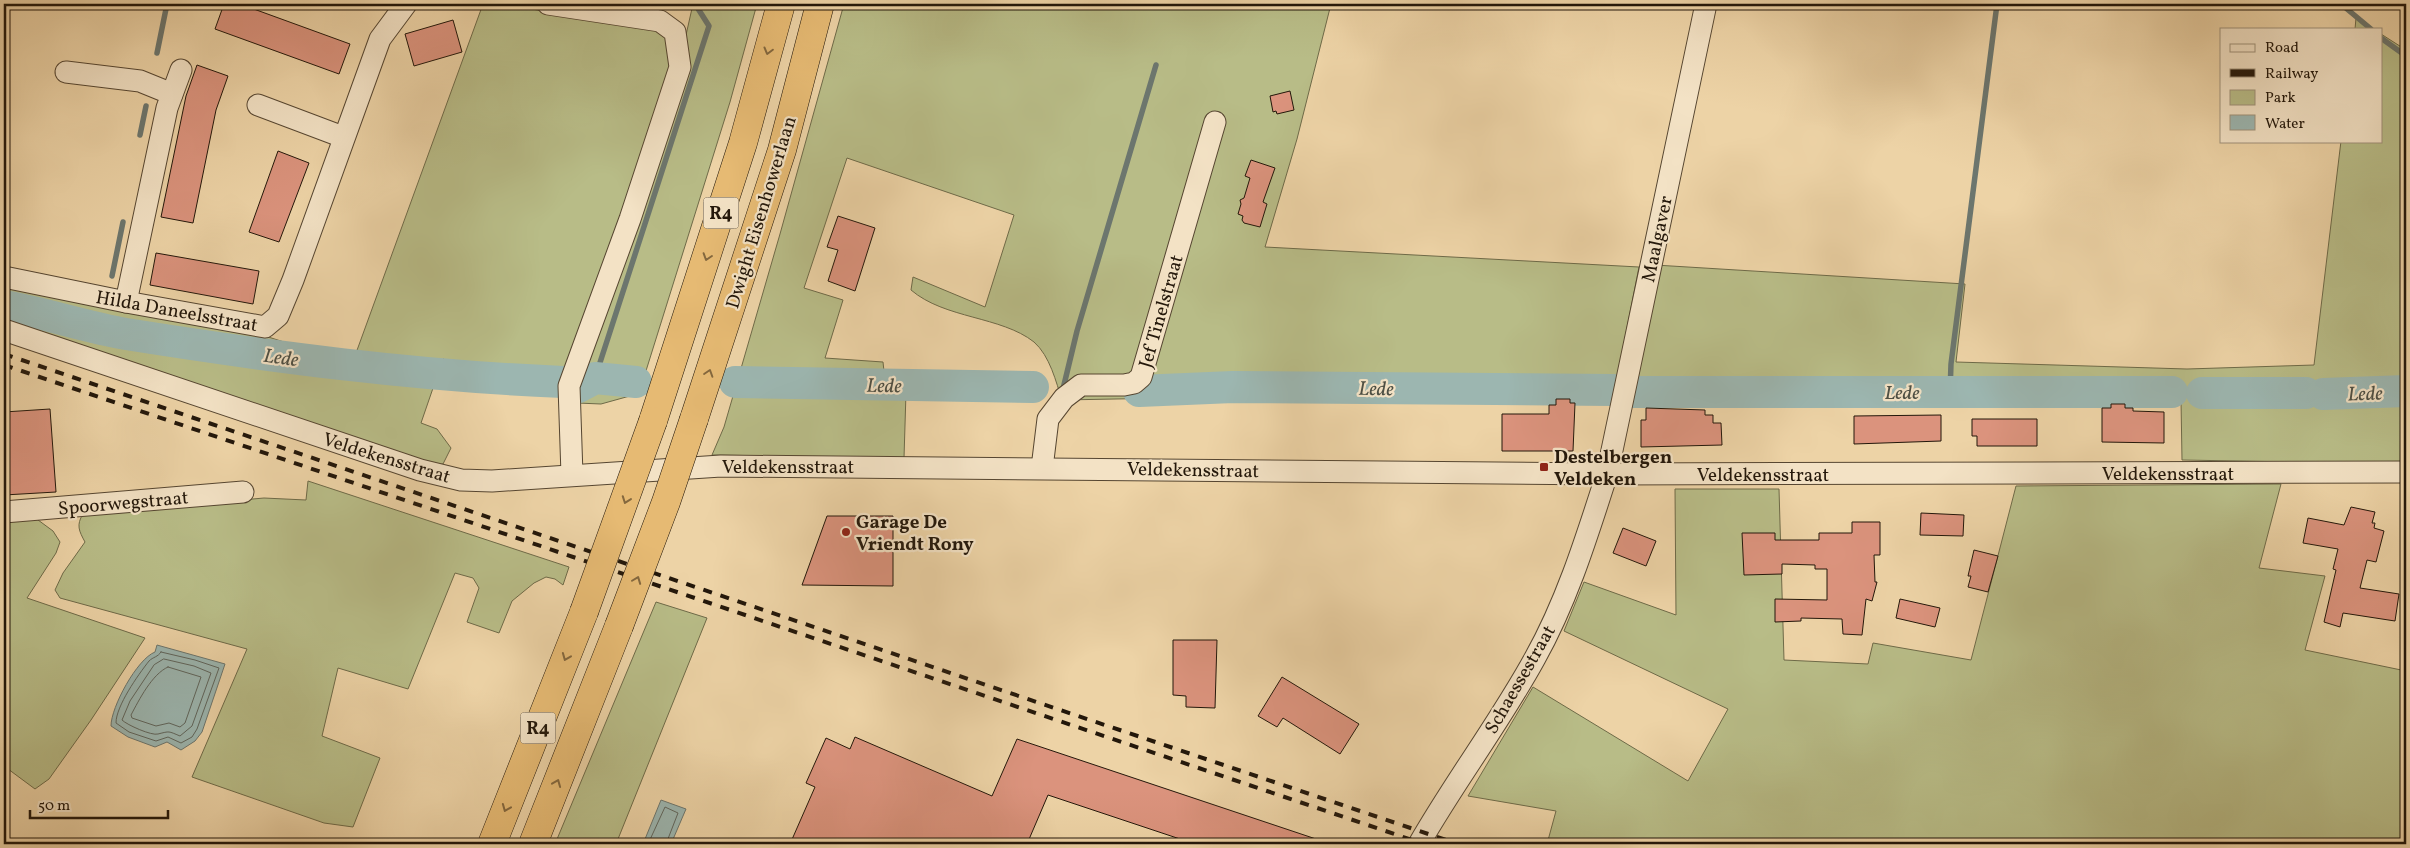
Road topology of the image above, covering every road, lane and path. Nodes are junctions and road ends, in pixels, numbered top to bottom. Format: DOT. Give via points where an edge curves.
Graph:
graph roads {
  1 [pos="406,4"];
  2 [pos="548,4"];
  3 [pos="781,4"];
  4 [pos="820,4"];
  5 [pos="1706,4"];
  6 [pos="181,70"];
  7 [pos="66,72"];
  8 [pos="172,94"];
  9 [pos="258,105"];
  10 [pos="1215,122"];
  11 [pos="343,137"];
  12 [pos="4,277"];
  13 [pos="126,302"];
  14 [pos="4,330"];
  15 [pos="1042,468"];
  16 [pos="2406,472"];
  17 [pos="1607,474"];
  18 [pos="572,475"];
  19 [pos="243,492"];
  20 [pos="4,512"];
  21 [pos="492,844"];
  22 [pos="533,844"];
  23 [pos="1418,844"];
  1 -- 11 [label="street, Hilda Daneelsstraat" via="380,38"];
  2 -- 18 [label="street" via="660,21 675,32 680,68 630,219 568,386"];
  3 -- 21 [label="highway, Dwight Eisenhowerlaan / R4, one-way, bridge" via="743,143 653,421 584,612"];
  22 -- 4 [label="highway, Dwight Eisenhowerlaan / R4, one-way, bridge" via="666,502 782,150"];
  5 -- 17 [label="street, Maalgaver"];
  6 -- 8 [label="street"];
  7 -- 8 [label="street" via="140,81"];
  8 -- 13 [label="street"];
  9 -- 11 [label="street"];
  10 -- 15 [label="street, Jef Tinelstraat" via="1141,377 1124,385 1081,386 1064,398 1048,419"];
  11 -- 13 [label="street, Hilda Daneelsstraat" via="293,280 278,316 265,327"];
  12 -- 13 [label="street, Hilda Daneelsstraat"];
  14 -- 18 [label="street, Veldekensstraat" via="420,470 461,480"];
  15 -- 17 [label="street, Veldekensstraat"];
  15 -- 18 [label="street, Veldekensstraat" via="720,466"];
  16 -- 17 [label="street, Veldekensstraat"];
  17 -- 23 [label="street, Schaessestraat" via="1584,547 1535,658"];
  19 -- 20 [label="street, Spoorwegstraat"];
}
